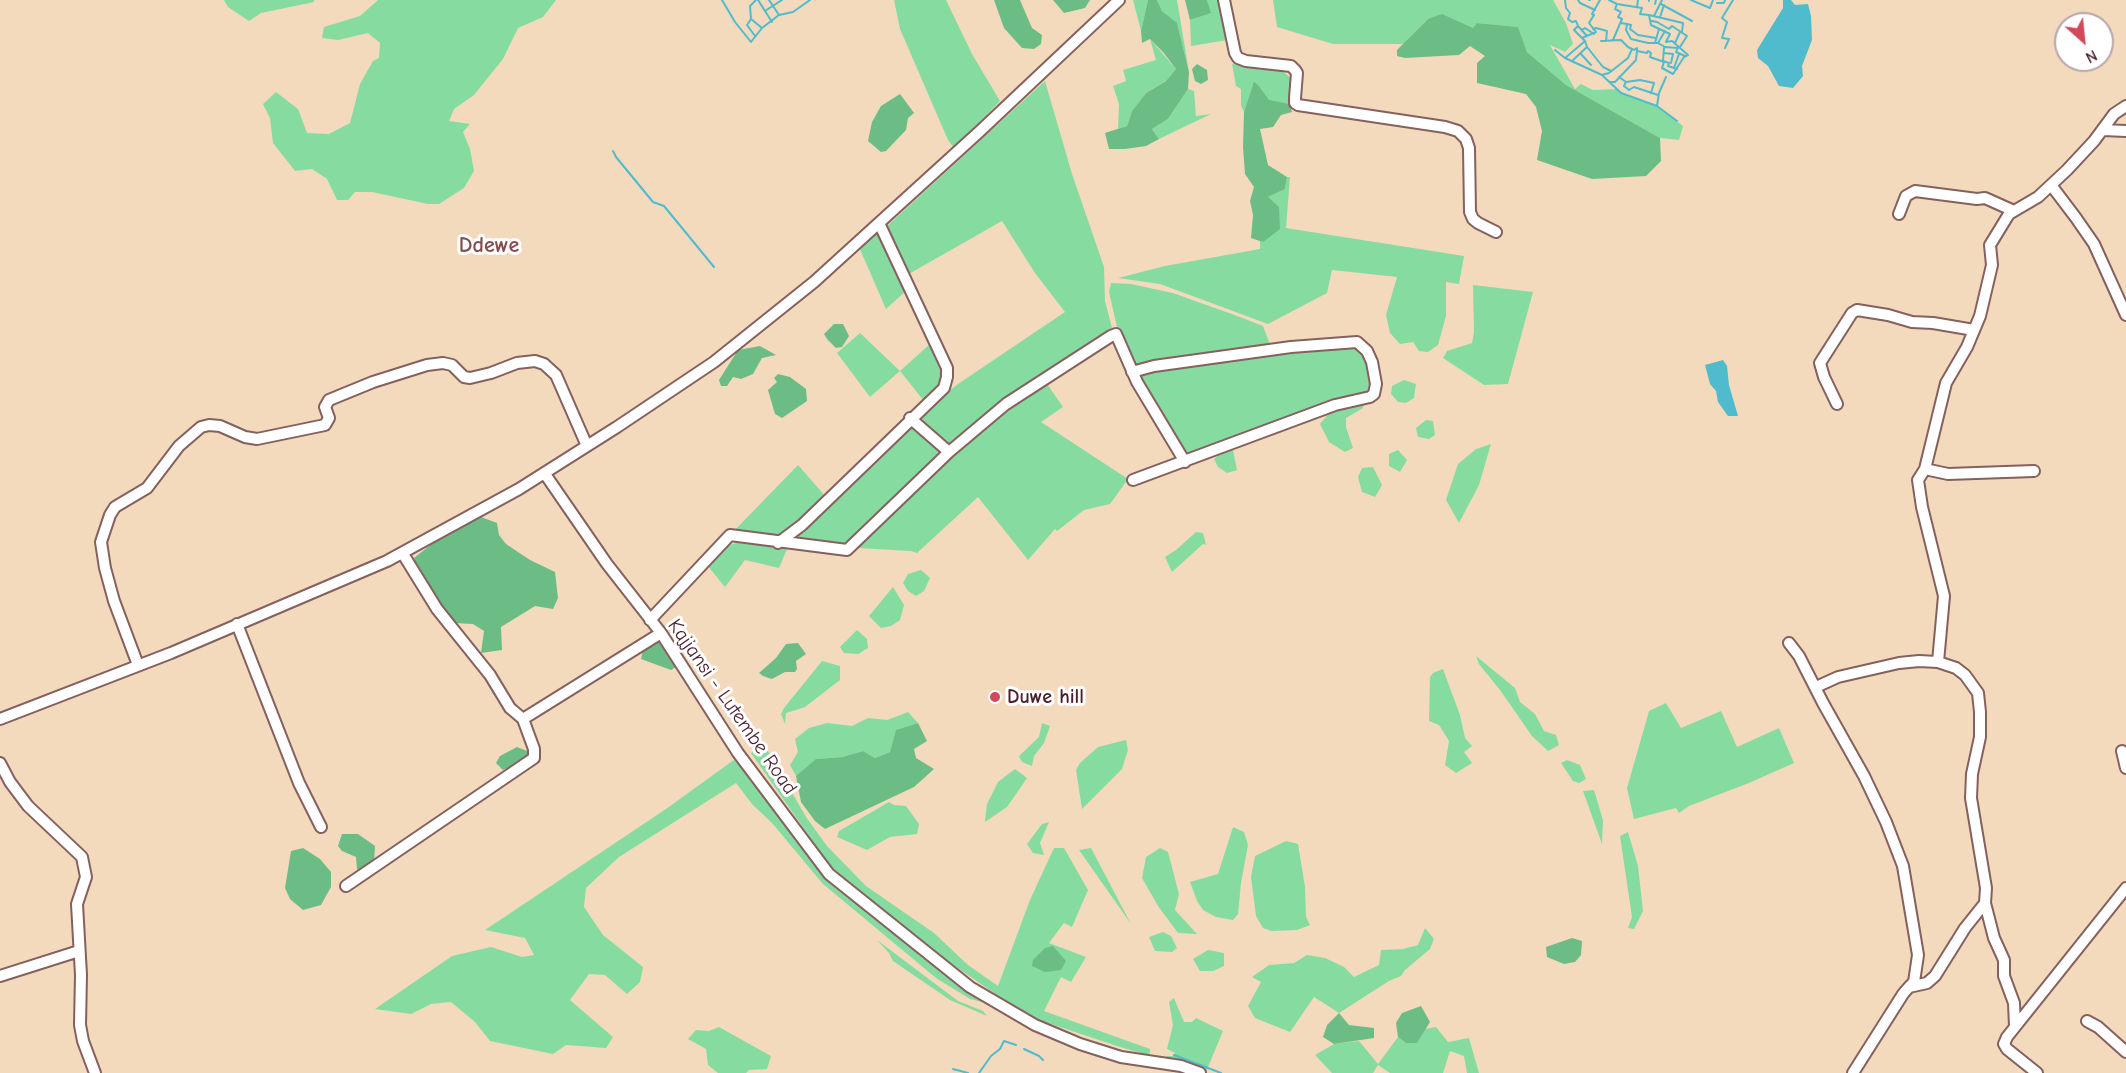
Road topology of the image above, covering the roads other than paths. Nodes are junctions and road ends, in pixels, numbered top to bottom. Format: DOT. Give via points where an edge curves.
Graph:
graph roads {
  1 [pos="1119,0"];
  2 [pos="1224,0"];
  3 [pos="2126,106"];
  4 [pos="2103,130"];
  5 [pos="2126,131"];
  6 [pos="2051,185"];
  7 [pos="2014,211"];
  8 [pos="1899,214"];
  9 [pos="879,223"];
  10 [pos="1496,232"];
  11 [pos="2126,315"];
  12 [pos="1974,330"];
  13 [pos="1132,372"];
  14 [pos="1837,404"];
  15 [pos="910,418"];
  16 [pos="586,446"];
  17 [pos="949,452"];
  18 [pos="1185,462"];
  19 [pos="1925,469"];
  20 [pos="2034,471"];
  21 [pos="545,474"];
  22 [pos="1133,480"];
  23 [pos="778,543"];
  24 [pos="403,554"];
  25 [pos="650,620"];
  26 [pos="237,624"];
  27 [pos="661,633"];
  28 [pos="1790,643"];
  29 [pos="1938,662"];
  30 [pos="138,665"];
  31 [pos="1816,687"];
  32 [pos="0,719"];
  33 [pos="523,719"];
  34 [pos="2122,751"];
  35 [pos="0,763"];
  36 [pos="2126,768"];
  37 [pos="321,827"];
  38 [pos="346,886"];
  39 [pos="2126,888"];
  40 [pos="1985,903"];
  41 [pos="79,951"];
  42 [pos="0,976"];
  43 [pos="1909,987"];
  44 [pos="2087,1021"];
  45 [pos="2015,1027"];
  46 [pos="2126,1052"];
  47 [pos="95,1073"];
  48 [pos="1200,1073"];
  49 [pos="1853,1073"];
  50 [pos="2037,1073"];
  1 -- 9 [label="street"];
  2 -- 10 [label="street" via="1238,58 1295,69 1298,105 1458,131 1469,148 1470,212 1478,223"];
  3 -- 4 [label="street" via="2114,114"];
  4 -- 5 [label="street"];
  4 -- 6 [label="street"];
  6 -- 7 [label="street"];
  6 -- 11 [label="street" via="2094,244"];
  7 -- 8 [label="street" via="1985,198 1916,191 1906,196"];
  7 -- 12 [label="street" via="1990,245 1992,265"];
  9 -- 15 [label="street" via="947,368 944,388"];
  9 -- 16 [label="street" via="741,341 658,401"];
  12 -- 14 [label="street" via="1857,310 1820,363"];
  12 -- 19 [label="street" via="1946,383"];
  13 -- 17 [label="street" via="1116,334 1111,336 1026,390"];
  13 -- 18 [label="street"];
  13 -- 18 [label="street" via="1338,342 1357,342 1367,351 1376,384 1370,397 1325,409"];
  15 -- 17 [label="street"];
  15 -- 23 [label="street" via="802,525"];
  16 -- 21 [label="street"];
  16 -- 30 [label="street" via="556,375 535,361 470,378 452,365 427,365 329,400 325,425 257,439 220,426 201,427 178,446 147,488 115,507 101,542 114,601"];
  17 -- 23 [label="street" via="847,550"];
  18 -- 22 [label="street"];
  19 -- 20 [label="street" via="1948,474"];
  19 -- 29 [label="street" via="1918,480 1920,497 1944,596"];
  21 -- 24 [label="street"];
  21 -- 25 [label="street, Kajjansi - Lutembe Road"];
  23 -- 25 [label="street" via="730,535"];
  24 -- 26 [label="street"];
  24 -- 33 [label="street" via="437,609 490,675 510,708"];
  25 -- 27 [label="street, Kajjansi - Lutembe Road"];
  26 -- 30 [label="street"];
  26 -- 37 [label="street" via="299,783"];
  27 -- 33 [label="street"];
  27 -- 48 [label="street, Kajjansi - Lutembe Road" via="738,753 829,874 970,987 1035,1025 1121,1057 1181,1066"];
  28 -- 31 [label="street"];
  29 -- 31 [label="street" via="1899,663 1838,677"];
  29 -- 40 [label="street" via="1956,668 1978,693 1980,737 1971,798"];
  30 -- 32 [label="street"];
  31 -- 43 [label="street" via="1864,776 1903,866 1918,955 1914,981"];
  33 -- 38 [label="street" via="534,758"];
  34 -- 36 [label="street"];
  35 -- 41 [label="street" via="28,806 82,856 86,877 77,904"];
  39 -- 45 [label="street"];
  40 -- 43 [label="street" via="1935,976 1927,983"];
  40 -- 45 [label="street" via="2004,960"];
  41 -- 42 [label="street"];
  41 -- 47 [label="street" via="80,1025"];
  43 -- 49 [label="street"];
  44 -- 46 [label="street"];
  45 -- 50 [label="street" via="2004,1044"];
}
